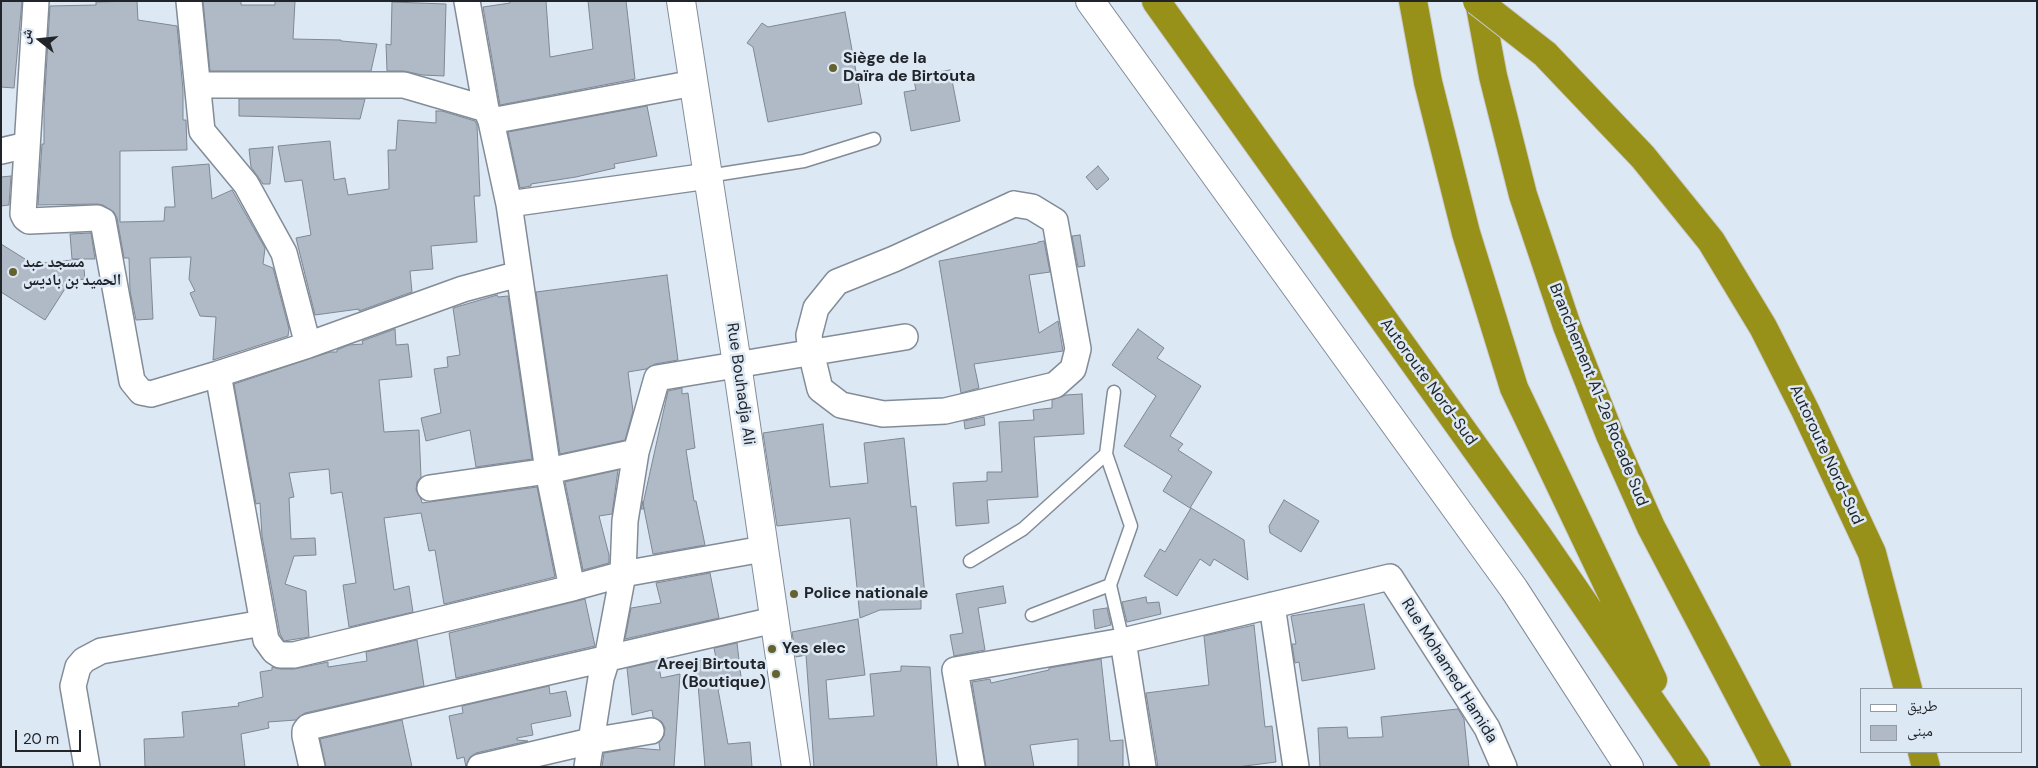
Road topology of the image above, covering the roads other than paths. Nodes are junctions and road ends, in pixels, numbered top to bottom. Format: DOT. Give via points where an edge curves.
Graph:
graph roads {
  1 [pos="36,1"];
  2 [pos="189,1"];
  3 [pos="468,1"];
  4 [pos="681,1"];
  5 [pos="1090,1"];
  6 [pos="1156,1"];
  7 [pos="1413,1"];
  8 [pos="1478,1"];
  9 [pos="694,83"];
  10 [pos="199,85"];
  11 [pos="489,115"];
  12 [pos="874,139"];
  13 [pos="27,145"];
  14 [pos="1,151"];
  15 [pos="708,176"];
  16 [pos="509,204"];
  17 [pos="519,274"];
  18 [pos="905,336"];
  19 [pos="308,345"];
  20 [pos="811,352"];
  21 [pos="737,364"];
  22 [pos="218,374"];
  23 [pos="1114,392"];
  24 [pos="636,452"];
  25 [pos="1106,454"];
  26 [pos="548,470"];
  27 [pos="430,488"];
  28 [pos="763,549"];
  29 [pos="970,561"];
  30 [pos="623,574"];
  31 [pos="1110,585"];
  32 [pos="572,588"];
  33 [pos="1272,606"];
  34 [pos="1032,615"];
  35 [pos="774,620"];
  36 [pos="263,623"];
  37 [pos="1123,640"];
  38 [pos="607,659"];
  39 [pos="1908,688"];
  40 [pos="651,731"];
  41 [pos="591,741"];
  42 [pos="1922,753"];
  43 [pos="305,766"];
  44 [pos="1695,766"];
  45 [pos="87,767"];
  46 [pos="480,767"];
  47 [pos="587,767"];
  48 [pos="796,767"];
  49 [pos="972,767"];
  50 [pos="1143,767"];
  51 [pos="1296,767"];
  52 [pos="1504,767"];
  53 [pos="1629,767"];
  54 [pos="1777,767"];
  55 [pos="1926,767"];
  1 -- 13 [label="street"];
  2 -- 10 [label="street"];
  3 -- 11 [label="street"];
  4 -- 9 [label="main road, Rue Bouhadja Ali"];
  5 -- 53 [label="main road" via="1514,589"];
  6 -- 44 [label="highway, Autoroute Nord-Sud" via="1538,536"];
  7 -- 44 [label="highway" via="1428,82 1466,233 1514,388"];
  8 -- 39 [label="highway, Autoroute Nord-Sud, bridge" via="1545,54 1643,157 1711,241 1763,326 1872,553"];
  8 -- 54 [label="highway, Branchement A1-2e Rocade Sud" via="1523,195 1567,326 1651,527"];
  9 -- 11 [label="street"];
  9 -- 15 [label="main road, Rue Bouhadja Ali"];
  10 -- 11 [label="street" via="404,85"];
  10 -- 19 [label="street" via="202,131 246,184 284,253"];
  11 -- 16 [label="street"];
  12 -- 15 [label="lane" via="804,161"];
  13 -- 14 [label="street"];
  13 -- 22 [label="street" via="25,218 29,221 97,218 103,221 132,381 141,392 151,394"];
  15 -- 16 [label="street"];
  15 -- 21 [label="main road, Rue Bouhadja Ali"];
  16 -- 17 [label="street"];
  17 -- 19 [label="street" via="463,289"];
  17 -- 26 [label="street"];
  18 -- 20 [label="street"];
  19 -- 22 [label="street"];
  20 -- 20 [label="street" via="820,389 841,405 883,414 945,411 1055,385 1072,368 1078,349 1054,221 1032,206 1014,204 837,282 816,308 809,335"];
  20 -- 21 [label="street"];
  21 -- 24 [label="street" via="658,378"];
  21 -- 28 [label="main road, Rue Bouhadja Ali"];
  22 -- 36 [label="street"];
  23 -- 25 [label="lane"];
  24 -- 26 [label="street"];
  24 -- 30 [label="street" via="625,521"];
  25 -- 29 [label="lane" via="1023,529"];
  25 -- 31 [label="lane" via="1131,526"];
  26 -- 27 [label="street"];
  26 -- 32 [label="street"];
  28 -- 30 [label="street"];
  28 -- 35 [label="main road, Rue Bouhadja Ali"];
  30 -- 32 [label="street"];
  30 -- 38 [label="street"];
  31 -- 34 [label="lane"];
  31 -- 37 [label="lane"];
  32 -- 36 [label="street" via="294,655 280,655 269,646"];
  33 -- 37 [label="street"];
  33 -- 51 [label="street"];
  33 -- 52 [label="street, Rue Mohamed Hamida" via="1390,577 1487,728"];
  35 -- 38 [label="street"];
  35 -- 48 [label="main road, Rue Bouhadja Ali"];
  36 -- 45 [label="street" via="101,651 84,660 73,686"];
  37 -- 49 [label="street" via="955,670"];
  37 -- 50 [label="street"];
  38 -- 41 [label="street"];
  38 -- 43 [label="street" via="308,727 305,731"];
  40 -- 41 [label="street"];
  41 -- 46 [label="street"];
  41 -- 47 [label="street"];
  42 -- 55 [label="highway"];
}
